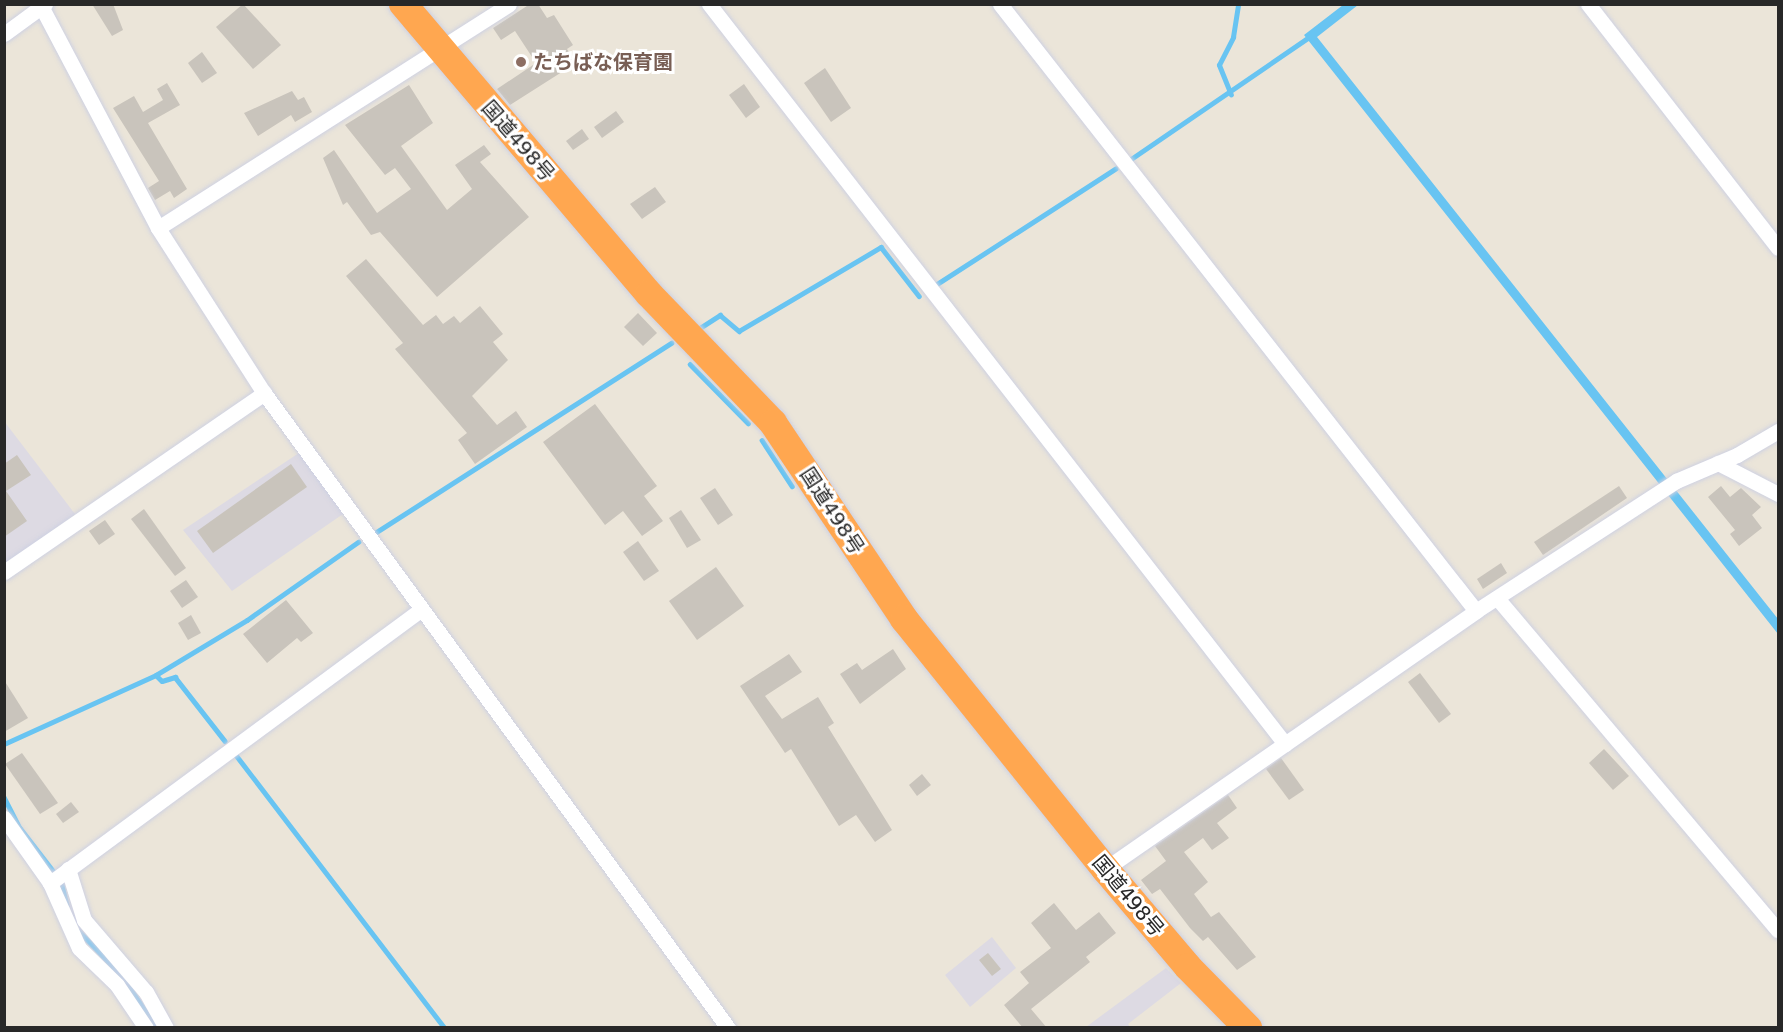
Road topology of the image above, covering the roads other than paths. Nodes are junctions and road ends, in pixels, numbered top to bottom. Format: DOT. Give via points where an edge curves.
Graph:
graph roads {
  1 [pos="403,4"];
  2 [pos="509,4"];
  3 [pos="709,4"];
  4 [pos="1000,4"];
  5 [pos="1588,4"];
  6 [pos="43,5"];
  7 [pos="4,34"];
  8 [pos="440,51"];
  9 [pos="158,228"];
  10 [pos="1779,248"];
  11 [pos="264,393"];
  12 [pos="1779,430"];
  13 [pos="1718,463"];
  14 [pos="1779,494"];
  15 [pos="4,572"];
  16 [pos="1497,598"];
  17 [pos="421,609"];
  18 [pos="1476,611"];
  19 [pos="1285,744"];
  20 [pos="4,818"];
  21 [pos="68,869"];
  22 [pos="1105,869"];
  23 [pos="50,883"];
  24 [pos="1779,930"];
  25 [pos="147,1028"];
  26 [pos="166,1028"];
  27 [pos="728,1028"];
  28 [pos="1248,1028"];
  1 -- 8 [label="highway, 国道498号"];
  2 -- 8 [label="street"];
  3 -- 19 [label="street"];
  4 -- 18 [label="street"];
  5 -- 10 [label="street"];
  6 -- 7 [label="street"];
  6 -- 9 [label="street"];
  8 -- 9 [label="street" via="273,151"];
  8 -- 22 [label="highway, 国道498号" via="649,294 773,423 904,619"];
  9 -- 11 [label="street"];
  11 -- 15 [label="street"];
  11 -- 17 [label="street"];
  12 -- 13 [label="street"];
  13 -- 14 [label="street"];
  13 -- 16 [label="street" via="1676,481"];
  16 -- 18 [label="street"];
  16 -- 24 [label="street"];
  17 -- 21 [label="street"];
  17 -- 27 [label="street"];
  18 -- 19 [label="street"];
  19 -- 22 [label="street"];
  20 -- 23 [label="street"];
  21 -- 23 [label="street"];
  21 -- 26 [label="street" via="84,920 146,992"];
  22 -- 28 [label="highway, 国道498号" via="1188,967"];
  23 -- 25 [label="street" via="80,948 117,985"];
}
